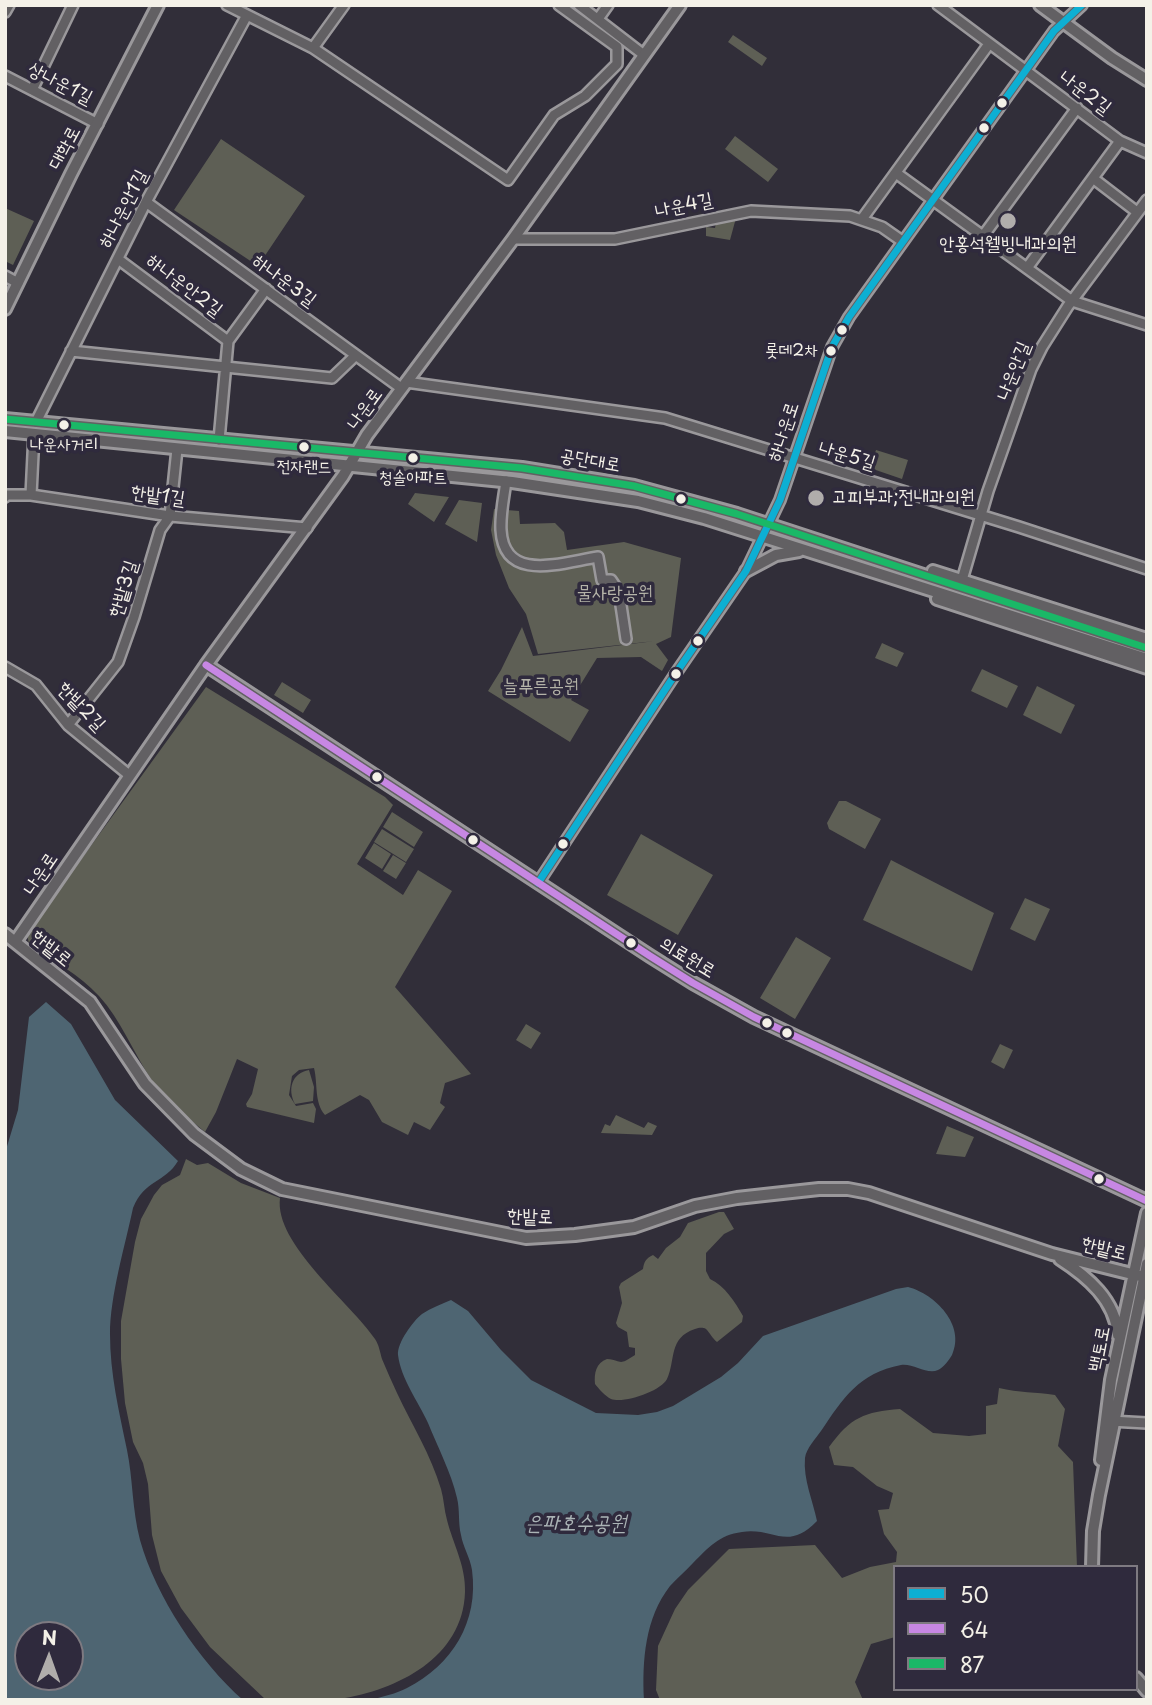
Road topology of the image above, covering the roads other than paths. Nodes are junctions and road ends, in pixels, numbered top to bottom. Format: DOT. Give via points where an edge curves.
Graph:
graph roads {
  1 [pos="9,5"];
  2 [pos="74,5"];
  3 [pos="158,5"];
  4 [pos="227,5"];
  5 [pos="344,5"];
  6 [pos="559,5"];
  7 [pos="579,5"];
  8 [pos="608,5"];
  9 [pos="680,5"];
  10 [pos="938,5"];
  11 [pos="1040,5"];
  12 [pos="1082,5"];
  13 [pos="5,12"];
  14 [pos="247,15"];
  15 [pos="598,19"];
  16 [pos="1063,22"];
  17 [pos="989,44"];
  18 [pos="313,48"];
  19 [pos="644,55"];
  20 [pos="1025,71"];
  21 [pos="5,76"];
  22 [pos="1147,80"];
  23 [pos="32,90"];
  24 [pos="1077,108"];
  25 [pos="98,124"];
  26 [pos="1120,141"];
  27 [pos="1147,153"];
  28 [pos="896,173"];
  29 [pos="1094,179"];
  30 [pos="934,200"];
  31 [pos="1147,200"];
  32 [pos="146,202"];
  33 [pos="1137,212"];
  34 [pos="862,219"];
  35 [pos="983,236"];
  36 [pos="513,239"];
  37 [pos="902,241"];
  38 [pos="118,259"];
  39 [pos="1027,268"];
  40 [pos="5,276"];
  41 [pos="18,283"];
  42 [pos="266,289"];
  43 [pos="1072,301"];
  44 [pos="5,309"];
  45 [pos="1147,325"];
  46 [pos="228,341"];
  47 [pos="71,351"];
  48 [pos="356,355"];
  49 [pos="226,368"];
  50 [pos="404,385"];
  51 [pos="5,419"];
  52 [pos="35,428"];
  53 [pos="5,430"];
  54 [pos="219,440"];
  55 [pos="177,449"];
  56 [pos="356,453"];
  57 [pos="794,458"];
  58 [pos="351,465"];
  59 [pos="506,481"];
  60 [pos="31,495"];
  61 [pos="5,497"];
  62 [pos="170,516"];
  63 [pos="982,516"];
  64 [pos="768,524"];
  65 [pos="307,528"];
  66 [pos="761,538"];
  67 [pos="836,548"];
  68 [pos="806,552"];
  69 [pos="1147,569"];
  70 [pos="746,571"];
  71 [pos="962,580"];
  72 [pos="626,639"];
  73 [pos="1147,639"];
  74 [pos="1147,648"];
  75 [pos="1147,659"];
  76 [pos="206,664"];
  77 [pos="5,667"];
  78 [pos="1147,668"];
  79 [pos="68,725"];
  80 [pos="129,775"];
  81 [pos="538,883"];
  82 [pos="5,934"];
  83 [pos="15,942"];
  84 [pos="1147,1201"];
  85 [pos="1147,1213"];
  86 [pos="1052,1254"];
  87 [pos="1147,1264"];
  88 [pos="1138,1276"];
  89 [pos="1117,1351"];
  90 [pos="1109,1421"];
  91 [pos="1147,1423"];
  92 [pos="1092,1565"];
  1 -- 13 [label="street"];
  2 -- 23 [label="street"];
  3 -- 25 [label="street, 대학로"];
  4 -- 14 [label="street"];
  5 -- 18 [label="street"];
  6 -- 18 [label="street" via="617,47 617,64 585,96 554,115 508,180"];
  7 -- 15 [label="street"];
  8 -- 15 [label="street"];
  9 -- 19 [label="street, 나운로"];
  10 -- 17 [label="street, 나운2길"];
  11 -- 16 [label="street"];
  12 -- 16 [label="street, 하나운로"];
  14 -- 18 [label="street"];
  14 -- 32 [label="street, 하나운안1길"];
  15 -- 19 [label="street"];
  16 -- 20 [label="street, 하나운로"];
  16 -- 22 [label="street"];
  17 -- 20 [label="street, 나운2길"];
  17 -- 28 [label="street"];
  19 -- 36 [label="street, 나운로"];
  20 -- 24 [label="street, 나운2길"];
  20 -- 30 [label="street, 하나운로"];
  21 -- 23 [label="street, 상나운1길"];
  23 -- 25 [label="street, 상나운1길"];
  24 -- 26 [label="street, 나운2길"];
  24 -- 35 [label="street"];
  25 -- 41 [label="street, 대학로"];
  26 -- 27 [label="street, 나운2길"];
  26 -- 29 [label="street"];
  28 -- 30 [label="street"];
  28 -- 34 [label="street"];
  29 -- 33 [label="street"];
  29 -- 39 [label="street"];
  30 -- 35 [label="street"];
  30 -- 37 [label="street, 하나운로"];
  31 -- 33 [label="street, 나운안길"];
  32 -- 38 [label="street, 하나운안1길"];
  32 -- 42 [label="street, 하나운3길"];
  33 -- 43 [label="street, 나운안길"];
  34 -- 36 [label="street, 나운4길" via="751,211 615,239"];
  34 -- 37 [label="street, 나운4길"];
  35 -- 39 [label="street"];
  36 -- 50 [label="street, 나운로"];
  37 -- 57 [label="street, 하나운로" via="832,347"];
  38 -- 46 [label="street, 하나운안2길"];
  38 -- 47 [label="street, 하나운안1길"];
  39 -- 43 [label="street"];
  40 -- 41 [label="street"];
  41 -- 44 [label="street, 대학로"];
  42 -- 46 [label="street, 하나운안2길"];
  42 -- 48 [label="street, 하나운3길"];
  43 -- 45 [label="street"];
  43 -- 63 [label="street, 나운안길" via="1031,369"];
  46 -- 49 [label="street, 하나운안2길"];
  47 -- 49 [label="street"];
  47 -- 52 [label="street, 하나운안1길"];
  48 -- 49 [label="street" via="332,378"];
  48 -- 50 [label="street, 하나운3길"];
  49 -- 54 [label="street, 하나운안2길"];
  50 -- 56 [label="street, 나운로"];
  50 -- 57 [label="street, 나운5길" via="665,418"];
  51 -- 52 [label="street, 공단대로"];
  52 -- 53 [label="street, 공단대로"];
  52 -- 54 [label="street, 공단대로"];
  52 -- 55 [label="street, 공단대로"];
  52 -- 60 [label="street"];
  54 -- 56 [label="street, 공단대로"];
  55 -- 58 [label="street, 공단대로"];
  55 -- 62 [label="street, 한밭3길"];
  56 -- 58 [label="street, 나운로"];
  56 -- 64 [label="street, 공단대로" via="576,475 690,500"];
  57 -- 63 [label="street, 나운5길"];
  57 -- 64 [label="street, 하나운로"];
  58 -- 59 [label="street, 공단대로"];
  58 -- 65 [label="street, 나운로"];
  59 -- 66 [label="street, 공단대로" via="638,501"];
  59 -- 72 [label="street" via="501,530 506,552 518,563 533,566 598,557 601,580 611,580 619,592"];
  60 -- 61 [label="street, 한밭1길"];
  60 -- 62 [label="street, 한밭1길"];
  62 -- 65 [label="street, 한밭1길"];
  62 -- 79 [label="street, 한밭3길" via="160,530 118,662"];
  63 -- 69 [label="street, 나운5길"];
  63 -- 71 [label="street, 나운안길"];
  64 -- 66 [label="street, 하나운로"];
  64 -- 67 [label="street, 공단대로"];
  65 -- 76 [label="street, 나운로"];
  66 -- 68 [label="street, 공단대로"];
  66 -- 70 [label="street, 하나운로"];
  67 -- 71 [label="street"];
  67 -- 74 [label="street, 공단대로"];
  68 -- 70 [label="street" via="775,555"];
  68 -- 75 [label="street, 공단대로"];
  68 -- 78 [label="street"];
  70 -- 81 [label="street, 하나운로"];
  71 -- 73 [label="street"];
  76 -- 80 [label="street, 나운로"];
  76 -- 81 [label="street, 의료원로"];
  77 -- 79 [label="street, 한밭2길" via="36,685"];
  79 -- 80 [label="street, 한밭2길"];
  80 -- 83 [label="street, 나운로"];
  81 -- 84 [label="street, 의료원로" via="754,1017"];
  82 -- 83 [label="street, 한밭로"];
  83 -- 86 [label="street, 한밭로" via="90,1002 145,1084 194,1134 241,1169 282,1189 526,1238 634,1227 695,1206 737,1198 848,1189"];
  85 -- 88 [label="street, 백토로"];
  86 -- 88 [label="street, 한밭로"];
  86 -- 89 [label="street" via="1096,1287 1116,1322"];
  87 -- 88 [label="street, 백토로"];
  88 -- 89 [label="street, 백토로"];
  88 -- 90 [label="street, 백토로"];
  89 -- 90 [label="street, 백토로"];
  90 -- 91 [label="street"];
  90 -- 92 [label="street, 백토로"];
}
